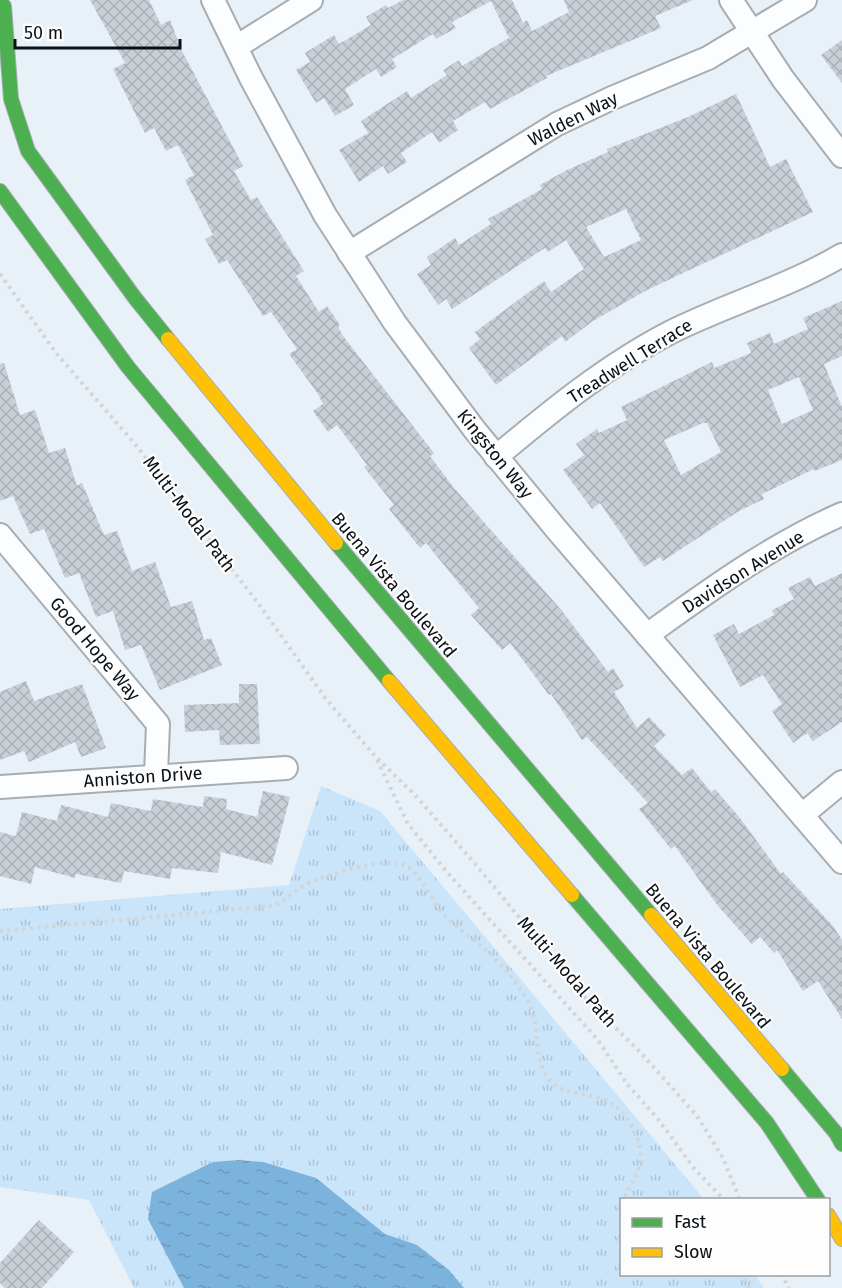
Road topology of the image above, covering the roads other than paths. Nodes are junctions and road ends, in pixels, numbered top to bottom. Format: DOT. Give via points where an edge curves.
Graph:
graph roads {
  1 [pos="213,0"];
  2 [pos="311,0"];
  3 [pos="731,0"];
  4 [pos="805,0"];
  5 [pos="3,3"];
  6 [pos="0,24"];
  7 [pos="753,33"];
  8 [pos="236,47"];
  9 [pos="842,156"];
  10 [pos="0,191"];
  11 [pos="349,253"];
  12 [pos="842,255"];
  13 [pos="496,457"];
  14 [pos="842,514"];
  15 [pos="0,535"];
  16 [pos="8,557"];
  17 [pos="647,635"];
  18 [pos="286,768"];
  19 [pos="156,775"];
  20 [pos="842,782"];
  21 [pos="0,787"];
  22 [pos="802,815"];
  23 [pos="842,862"];
  24 [pos="842,1144"];
  25 [pos="817,1198"];
  26 [pos="830,1218"];
  27 [pos="842,1239"];
  1 -- 8 [label="street, Kingston Way"];
  2 -- 8 [label="street"];
  3 -- 7 [label="street"];
  4 -- 7 [label="street, Walden Way"];
  5 -- 6 [label="main road, Buena Vista Boulevard"];
  5 -- 24 [label="main road, Buena Vista Boulevard" via="11,99 28,151 128,289 363,576"];
  7 -- 9 [label="street"];
  7 -- 11 [label="street, Walden Way" via="708,58 557,124"];
  8 -- 11 [label="street, Kingston Way" via="289,150"];
  10 -- 25 [label="main road" via="128,367 321,601 767,1123"];
  11 -- 13 [label="street, Kingston Way" via="395,323"];
  12 -- 13 [label="street, Treadwell Terrace" via="669,333 586,386"];
  13 -- 17 [label="street, Kingston Way"];
  14 -- 17 [label="street, Davidson Avenue" via="783,543"];
  15 -- 16 [label="street, Good Hope Way"];
  16 -- 19 [label="street, Good Hope Way" via="158,724"];
  17 -- 22 [label="street, Kingston Way"];
  18 -- 19 [label="street, Anniston Drive"];
  19 -- 21 [label="street, Anniston Drive"];
  20 -- 22 [label="street"];
  22 -- 23 [label="street, Kingston Way"];
  26 -- 27 [label="main road"];
}
